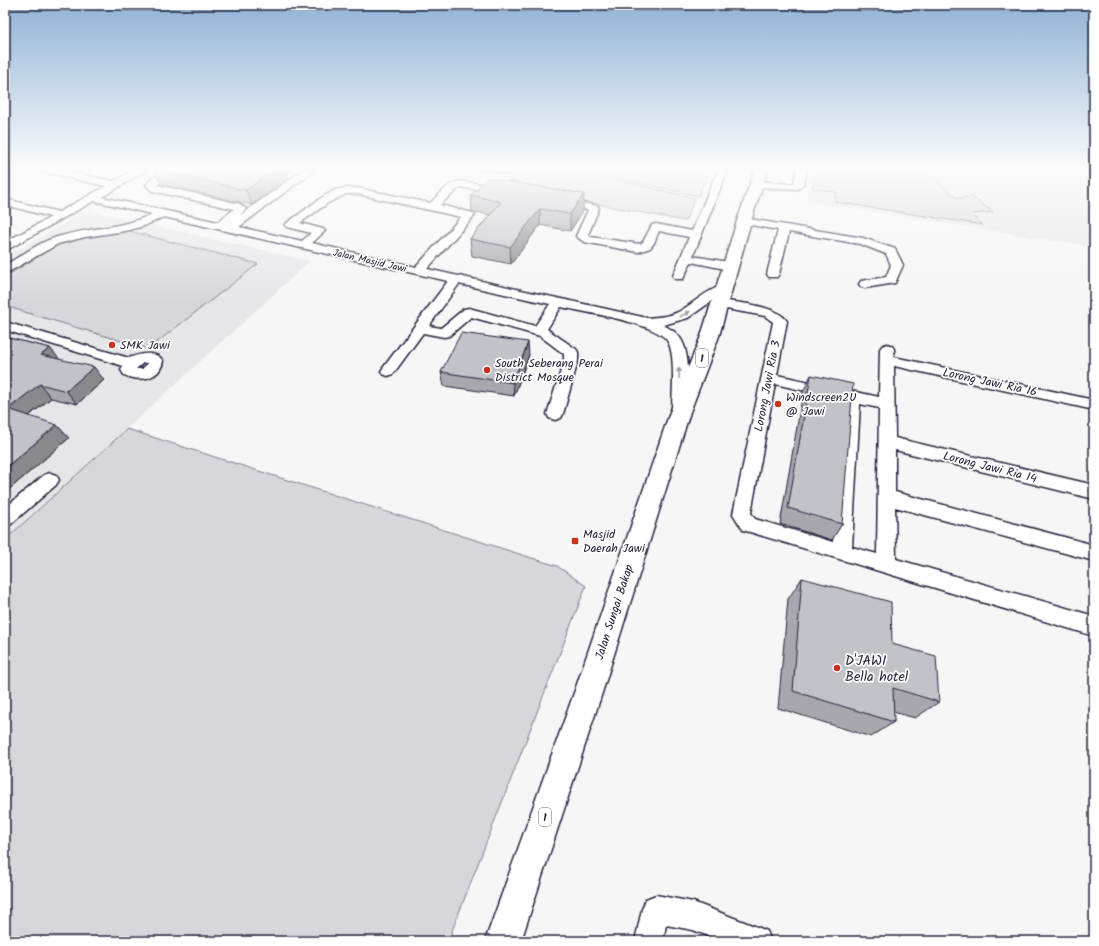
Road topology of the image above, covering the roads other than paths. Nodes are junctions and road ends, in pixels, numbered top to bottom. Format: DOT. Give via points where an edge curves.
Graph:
graph roads {
  1 [pos="49,213"];
  2 [pos="65,213"];
  3 [pos="163,213"];
  4 [pos="237,213"];
  5 [pos="246,213"];
  6 [pos="306,213"];
  7 [pos="461,213"];
  8 [pos="592,213"];
  9 [pos="705,213"];
  10 [pos="747,213"];
  11 [pos="60,216"];
  12 [pos="744,221"];
  13 [pos="225,227"];
  14 [pos="785,227"];
  15 [pos="696,235"];
  16 [pos="304,245"];
  17 [pos="5,247"];
  18 [pos="686,258"];
  19 [pos="730,266"];
  20 [pos="5,270"];
  21 [pos="419,271"];
  22 [pos="773,274"];
  23 [pos="679,276"];
  24 [pos="456,279"];
  25 [pos="864,284"];
  26 [pos="722,296"];
  27 [pos="558,302"];
  28 [pos="647,322"];
  29 [pos="5,326"];
  30 [pos="420,328"];
  31 [pos="539,331"];
  32 [pos="132,364"];
  33 [pos="388,371"];
  34 [pos="769,378"];
  35 [pos="854,397"];
  36 [pos="886,404"];
  37 [pos="1094,405"];
  38 [pos="680,412"];
  39 [pos="555,414"];
  40 [pos="887,442"];
  41 [pos="50,480"];
  42 [pos="1094,492"];
  43 [pos="886,497"];
  44 [pos="5,519"];
  45 [pos="842,552"];
  46 [pos="1094,553"];
  47 [pos="886,565"];
  48 [pos="1094,626"];
  49 [pos="503,941"];
  50 [pos="650,941"];
  51 [pos="757,941"];
  1 -- 11 [label="street"];
  2 -- 11 [label="street"];
  3 -- 13 [label="street, Jalan Masjid Jawi"];
  3 -- 20 [label="street" via="140,224 54,242"];
  4 -- 13 [label="street"];
  5 -- 13 [label="street"];
  6 -- 16 [label="street" via="290,225 319,231"];
  7 -- 21 [label="street" via="469,215"];
  8 -- 15 [label="street" via="582,236 588,240 638,248 648,245 656,227"];
  9 -- 15 [label="street"];
  10 -- 12 [label="highway, Jalan Sungai Bakap / 1"];
  11 -- 17 [label="street"];
  12 -- 14 [label="street"];
  12 -- 19 [label="highway, Jalan Sungai Bakap / 1"];
  13 -- 16 [label="street, Jalan Masjid Jawi"];
  14 -- 22 [label="street"];
  14 -- 25 [label="street" via="863,241 891,252 897,265 890,280"];
  15 -- 18 [label="street"];
  16 -- 21 [label="street, Jalan Masjid Jawi"];
  18 -- 19 [label="street"];
  18 -- 23 [label="street"];
  19 -- 26 [label="highway, Jalan Sungai Bakap / 1"];
  21 -- 24 [label="street, Jalan Masjid Jawi"];
  24 -- 27 [label="street, Jalan Masjid Jawi"];
  24 -- 30 [label="street"];
  28 -- 26 [label="street, Jalan Masjid Jawi, one-way" via="669,320"];
  26 -- 34 [label="street, Lorong Jawi Ria 3" via="769,313 780,321"];
  26 -- 38 [label="highway, Jalan Sungai Bakap / 1" via="710,336"];
  27 -- 28 [label="street, Jalan Masjid Jawi"];
  27 -- 31 [label="street"];
  38 -- 28 [label="street, Jalan Masjid Jawi, one-way" via="678,351 675,340 667,332"];
  29 -- 32 [label="street"];
  30 -- 31 [label="street" via="444,333 469,312"];
  30 -- 33 [label="street"];
  31 -- 39 [label="street" via="571,352"];
  34 -- 35 [label="street"];
  34 -- 45 [label="street, Lorong Jawi Ria 3" via="742,514 749,525"];
  35 -- 36 [label="street"];
  35 -- 45 [label="street"];
  36 -- 37 [label="street, Lorong Jawi Ria 16" via="887,354"];
  36 -- 40 [label="street"];
  38 -- 49 [label="highway, Jalan Sungai Bakap / 1"];
  40 -- 42 [label="street, Lorong Jawi Ria 14"];
  40 -- 43 [label="street"];
  41 -- 44 [label="street"];
  43 -- 46 [label="street"];
  43 -- 47 [label="street"];
  45 -- 47 [label="street"];
  47 -- 48 [label="street"];
  50 -- 51 [label="street" via="656,909 693,916"];
}
